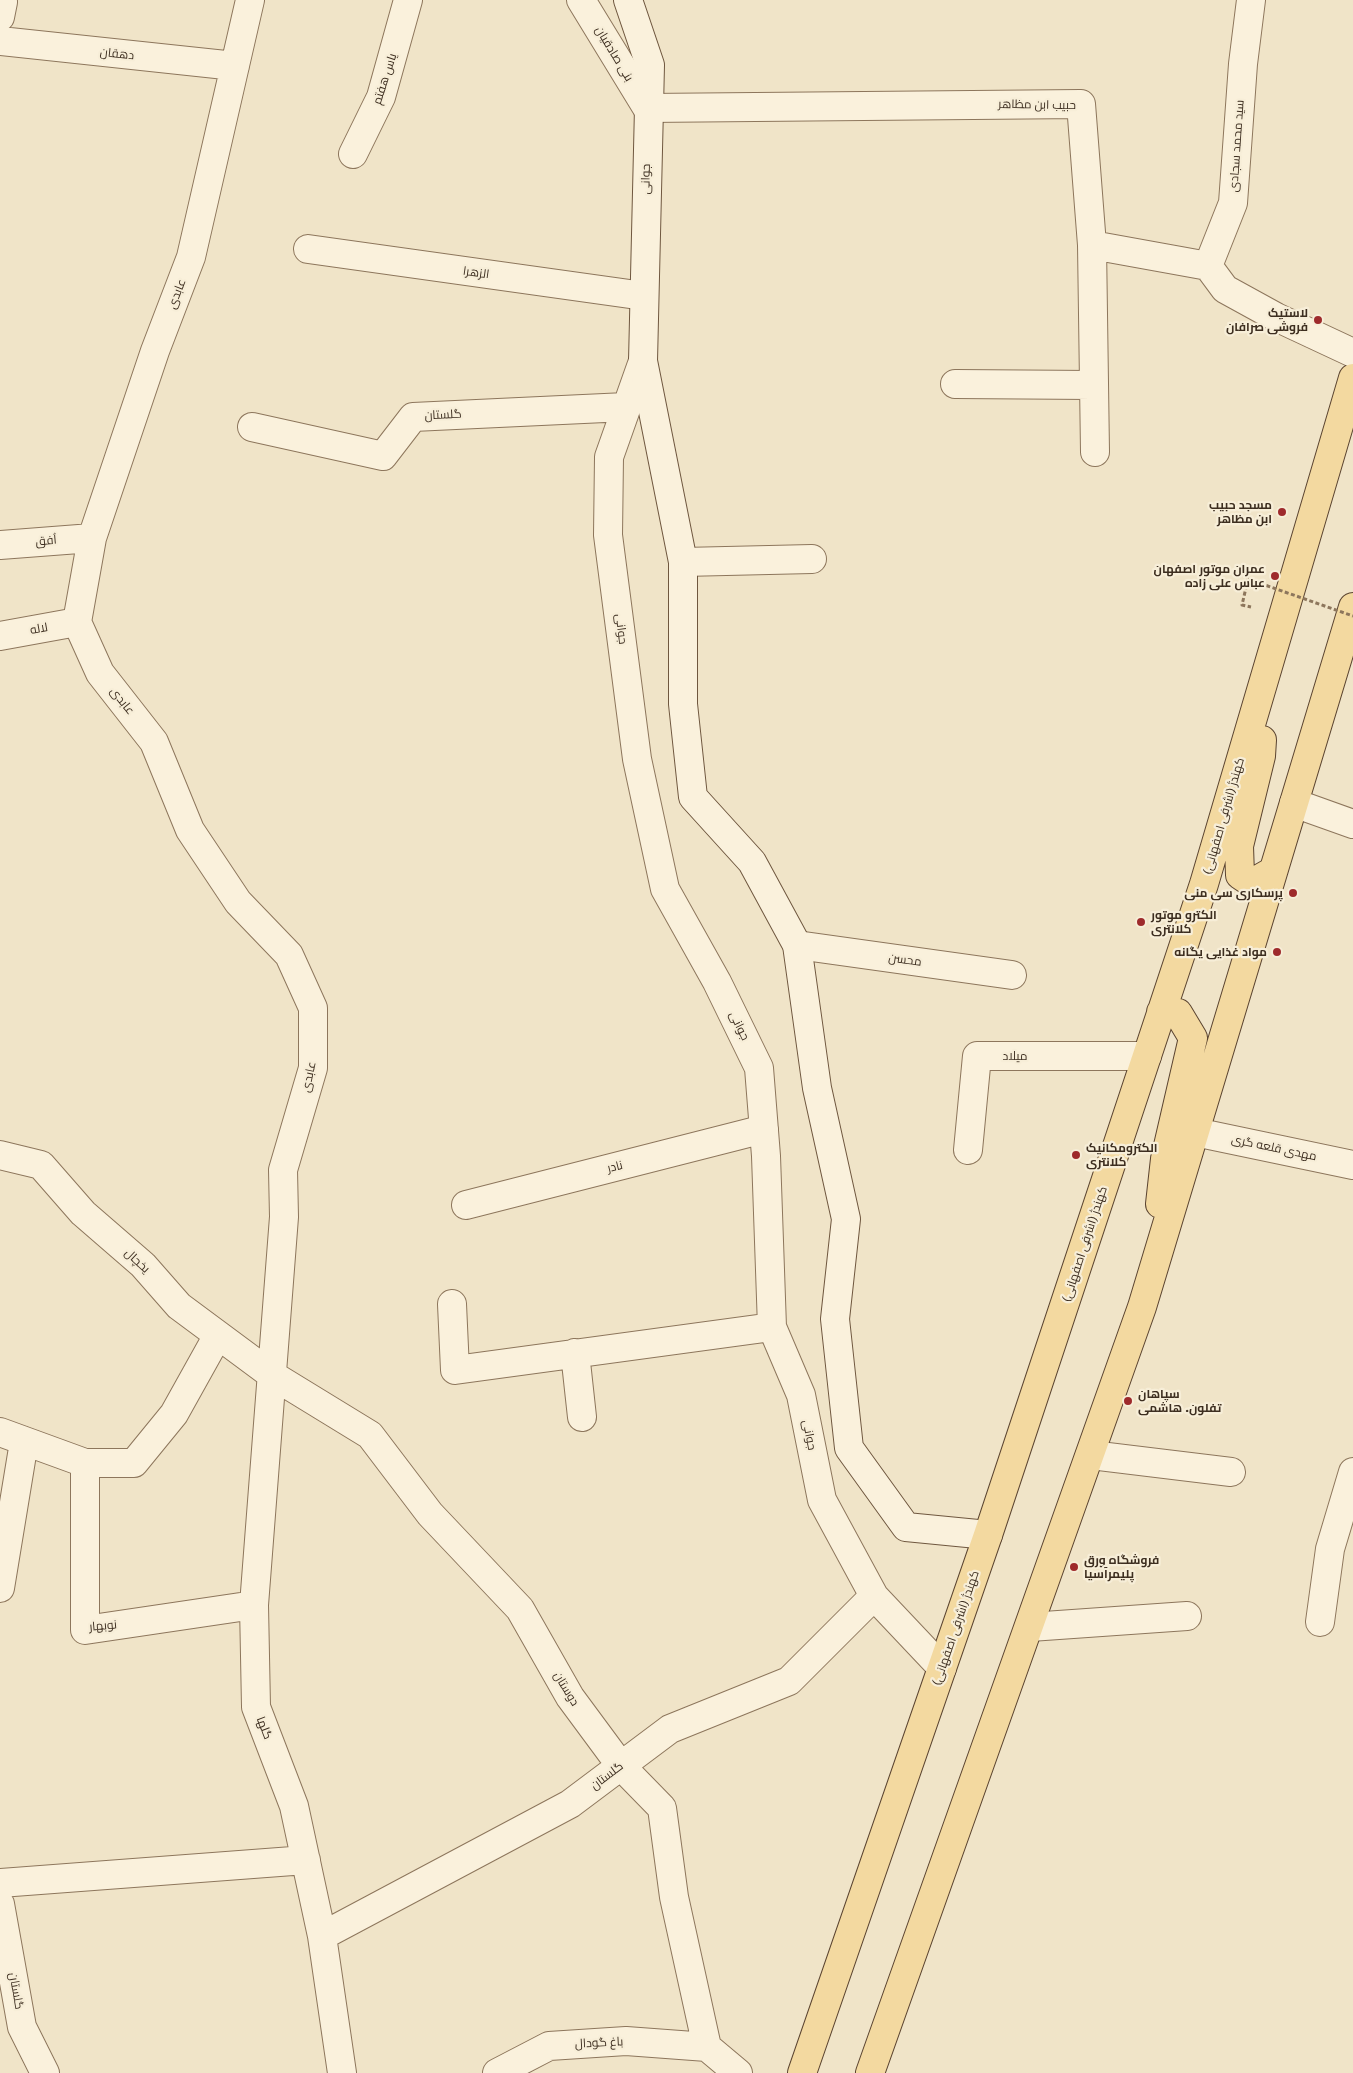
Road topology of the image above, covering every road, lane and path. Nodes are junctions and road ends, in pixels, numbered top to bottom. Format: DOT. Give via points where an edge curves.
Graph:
graph roads {
  1 [pos="250,0"];
  2 [pos="408,0"];
  3 [pos="581,0"];
  4 [pos="628,0"];
  5 [pos="1251,0"];
  6 [pos="0,41"];
  7 [pos="235,66"];
  8 [pos="647,108"];
  9 [pos="353,154"];
  10 [pos="1092,245"];
  11 [pos="308,249"];
  12 [pos="1208,266"];
  13 [pos="644,296"];
  14 [pos="1353,353"];
  15 [pos="642,362"];
  16 [pos="1353,378"];
  17 [pos="955,384"];
  18 [pos="1092,385"];
  19 [pos="626,407"];
  20 [pos="252,427"];
  21 [pos="1095,452"];
  22 [pos="92,538"];
  23 [pos="0,545"];
  24 [pos="812,559"];
  25 [pos="683,562"];
  26 [pos="1242,605"];
  27 [pos="1353,607"];
  28 [pos="1353,616"];
  29 [pos="77,622"];
  30 [pos="0,636"];
  31 [pos="1264,681"];
  32 [pos="1294,803"];
  33 [pos="1353,824"];
  34 [pos="1274,871"];
  35 [pos="797,945"];
  36 [pos="1012,975"];
  37 [pos="1161,1012"];
  38 [pos="1147,1056"];
  39 [pos="764,1129"];
  40 [pos="1195,1132"];
  41 [pos="968,1150"];
  42 [pos="0,1155"];
  43 [pos="1353,1165"];
  44 [pos="466,1206"];
  45 [pos="1150,1283"];
  46 [pos="452,1304"];
  47 [pos="772,1327"];
  48 [pos="218,1335"];
  49 [pos="574,1353"];
  50 [pos="272,1375"];
  51 [pos="582,1417"];
  52 [pos="12,1437"];
  53 [pos="1091,1455"];
  54 [pos="85,1464"];
  55 [pos="1232,1472"];
  56 [pos="1353,1472"];
  57 [pos="988,1535"];
  58 [pos="0,1588"];
  59 [pos="874,1596"];
  60 [pos="254,1605"];
  61 [pos="1187,1616"];
  62 [pos="1320,1622"];
  63 [pos="1030,1627"];
  64 [pos="942,1668"];
  65 [pos="621,1766"];
  66 [pos="306,1860"];
  67 [pos="0,1883"];
  68 [pos="0,1904"];
  69 [pos="322,1936"];
  70 [pos="707,2046"];
  71 [pos="44,2073"];
  72 [pos="342,2073"];
  73 [pos="497,2073"];
  74 [pos="738,2073"];
  75 [pos="802,2073"];
  76 [pos="870,2073"];
  1 -- 7 [label="street, عابدی"];
  2 -- 9 [label="street, یاس هفتم" via="382,97"];
  3 -- 8 [label="street, بنی صادقیان"];
  4 -- 8 [label="street, جوانی" via="650,65"];
  5 -- 12 [label="street, سید محمد سجادی" via="1233,203"];
  6 -- 7 [label="street, دهقان"];
  7 -- 22 [label="street, عابدی" via="191,257 155,351"];
  8 -- 10 [label="street, حبیب ابن مظاهر" via="1081,104"];
  8 -- 13 [label="street, جوانی"];
  10 -- 12 [label="street"];
  10 -- 18 [label="street, حبیب ابن مظاهر"];
  11 -- 13 [label="street, الزهرا"];
  12 -- 14 [label="street" via="1225,289"];
  13 -- 15 [label="street, جوانی"];
  15 -- 19 [label="street, جوانی"];
  15 -- 25 [label="street, جوانی"];
  16 -- 31 [label="main road, کهندژ (اشرفی اصفهانی)"];
  17 -- 18 [label="street"];
  18 -- 21 [label="street, حبیب ابن مظاهر"];
  19 -- 20 [label="street, گلستان" via="413,417 383,456"];
  19 -- 39 [label="street, جوانی" via="609,457 608,536 637,759 665,889 717,982 759,1068"];
  22 -- 23 [label="street, اُفق"];
  22 -- 29 [label="street, عابدی"];
  24 -- 25 [label="street"];
  25 -- 35 [label="street, جوانی" via="683,704 693,797 752,862"];
  26 -- 28 [label="path, bridge" via="1248,579"];
  27 -- 32 [label="main road"];
  29 -- 30 [label="street, لاله"];
  29 -- 50 [label="street, عابدی" via="100,673 154,742 190,830 238,902 289,955 313,1008 313,1068 283,1170 284,1217"];
  31 -- 34 [label="main road" via="1261,756 1239,846 1240,875 1252,883"];
  31 -- 37 [label="main road, کهندژ (اشرفی اصفهانی)" via="1204,884"];
  32 -- 33 [label="street"];
  32 -- 34 [label="main road"];
  34 -- 40 [label="main road"];
  35 -- 36 [label="street, محسن"];
  35 -- 57 [label="street, جوانی" via="817,1088 846,1219 834,1319 849,1448 906,1527"];
  37 -- 38 [label="main road, کهندژ (اشرفی اصفهانی)"];
  37 -- 45 [label="main road" via="1178,1013 1193,1038 1165,1159"];
  38 -- 41 [label="street, میلاد" via="977,1056"];
  38 -- 57 [label="main road, کهندژ (اشرفی اصفهانی)"];
  39 -- 44 [label="street, نادر"];
  39 -- 47 [label="street, جوانی"];
  40 -- 43 [label="street, مهدی قلعه گری"];
  40 -- 45 [label="main road"];
  42 -- 48 [label="street, یخچال" via="41,1165 82,1213 143,1265 179,1306"];
  45 -- 53 [label="main road"];
  46 -- 49 [label="street" via="455,1370"];
  47 -- 49 [label="street"];
  47 -- 59 [label="street, جوانی" via="801,1395 822,1500"];
  48 -- 50 [label="street, یخچال"];
  48 -- 54 [label="street" via="174,1414 134,1464"];
  49 -- 51 [label="street"];
  50 -- 60 [label="street, گلها"];
  50 -- 65 [label="street, دوستان" via="370,1435 430,1514 520,1609 570,1697"];
  52 -- 54 [label="street"];
  52 -- 58 [label="street"];
  53 -- 55 [label="street"];
  53 -- 63 [label="main road"];
  54 -- 60 [label="street, نوبهار" via="85,1630"];
  56 -- 62 [label="street" via="1330,1550"];
  57 -- 64 [label="main road, کهندژ (اشرفی اصفهانی)"];
  59 -- 64 [label="street, جوانی"];
  59 -- 65 [label="street, گلستان" via="789,1681 670,1729"];
  60 -- 66 [label="street, گلها" via="256,1707 294,1806"];
  61 -- 63 [label="street"];
  63 -- 76 [label="main road"];
  64 -- 75 [label="main road, کهندژ (اشرفی اصفهانی)"];
  65 -- 69 [label="street, گلستان" via="570,1804"];
  65 -- 70 [label="street, دوستان" via="662,1808 674,1897"];
  66 -- 67 [label="street"];
  66 -- 69 [label="street, گلها"];
  68 -- 71 [label="street, گلستان" via="22,2027"];
  69 -- 72 [label="street, گلها"];
  70 -- 73 [label="street, باغ گودال" via="626,2040 549,2046"];
  70 -- 74 [label="street"];
}
